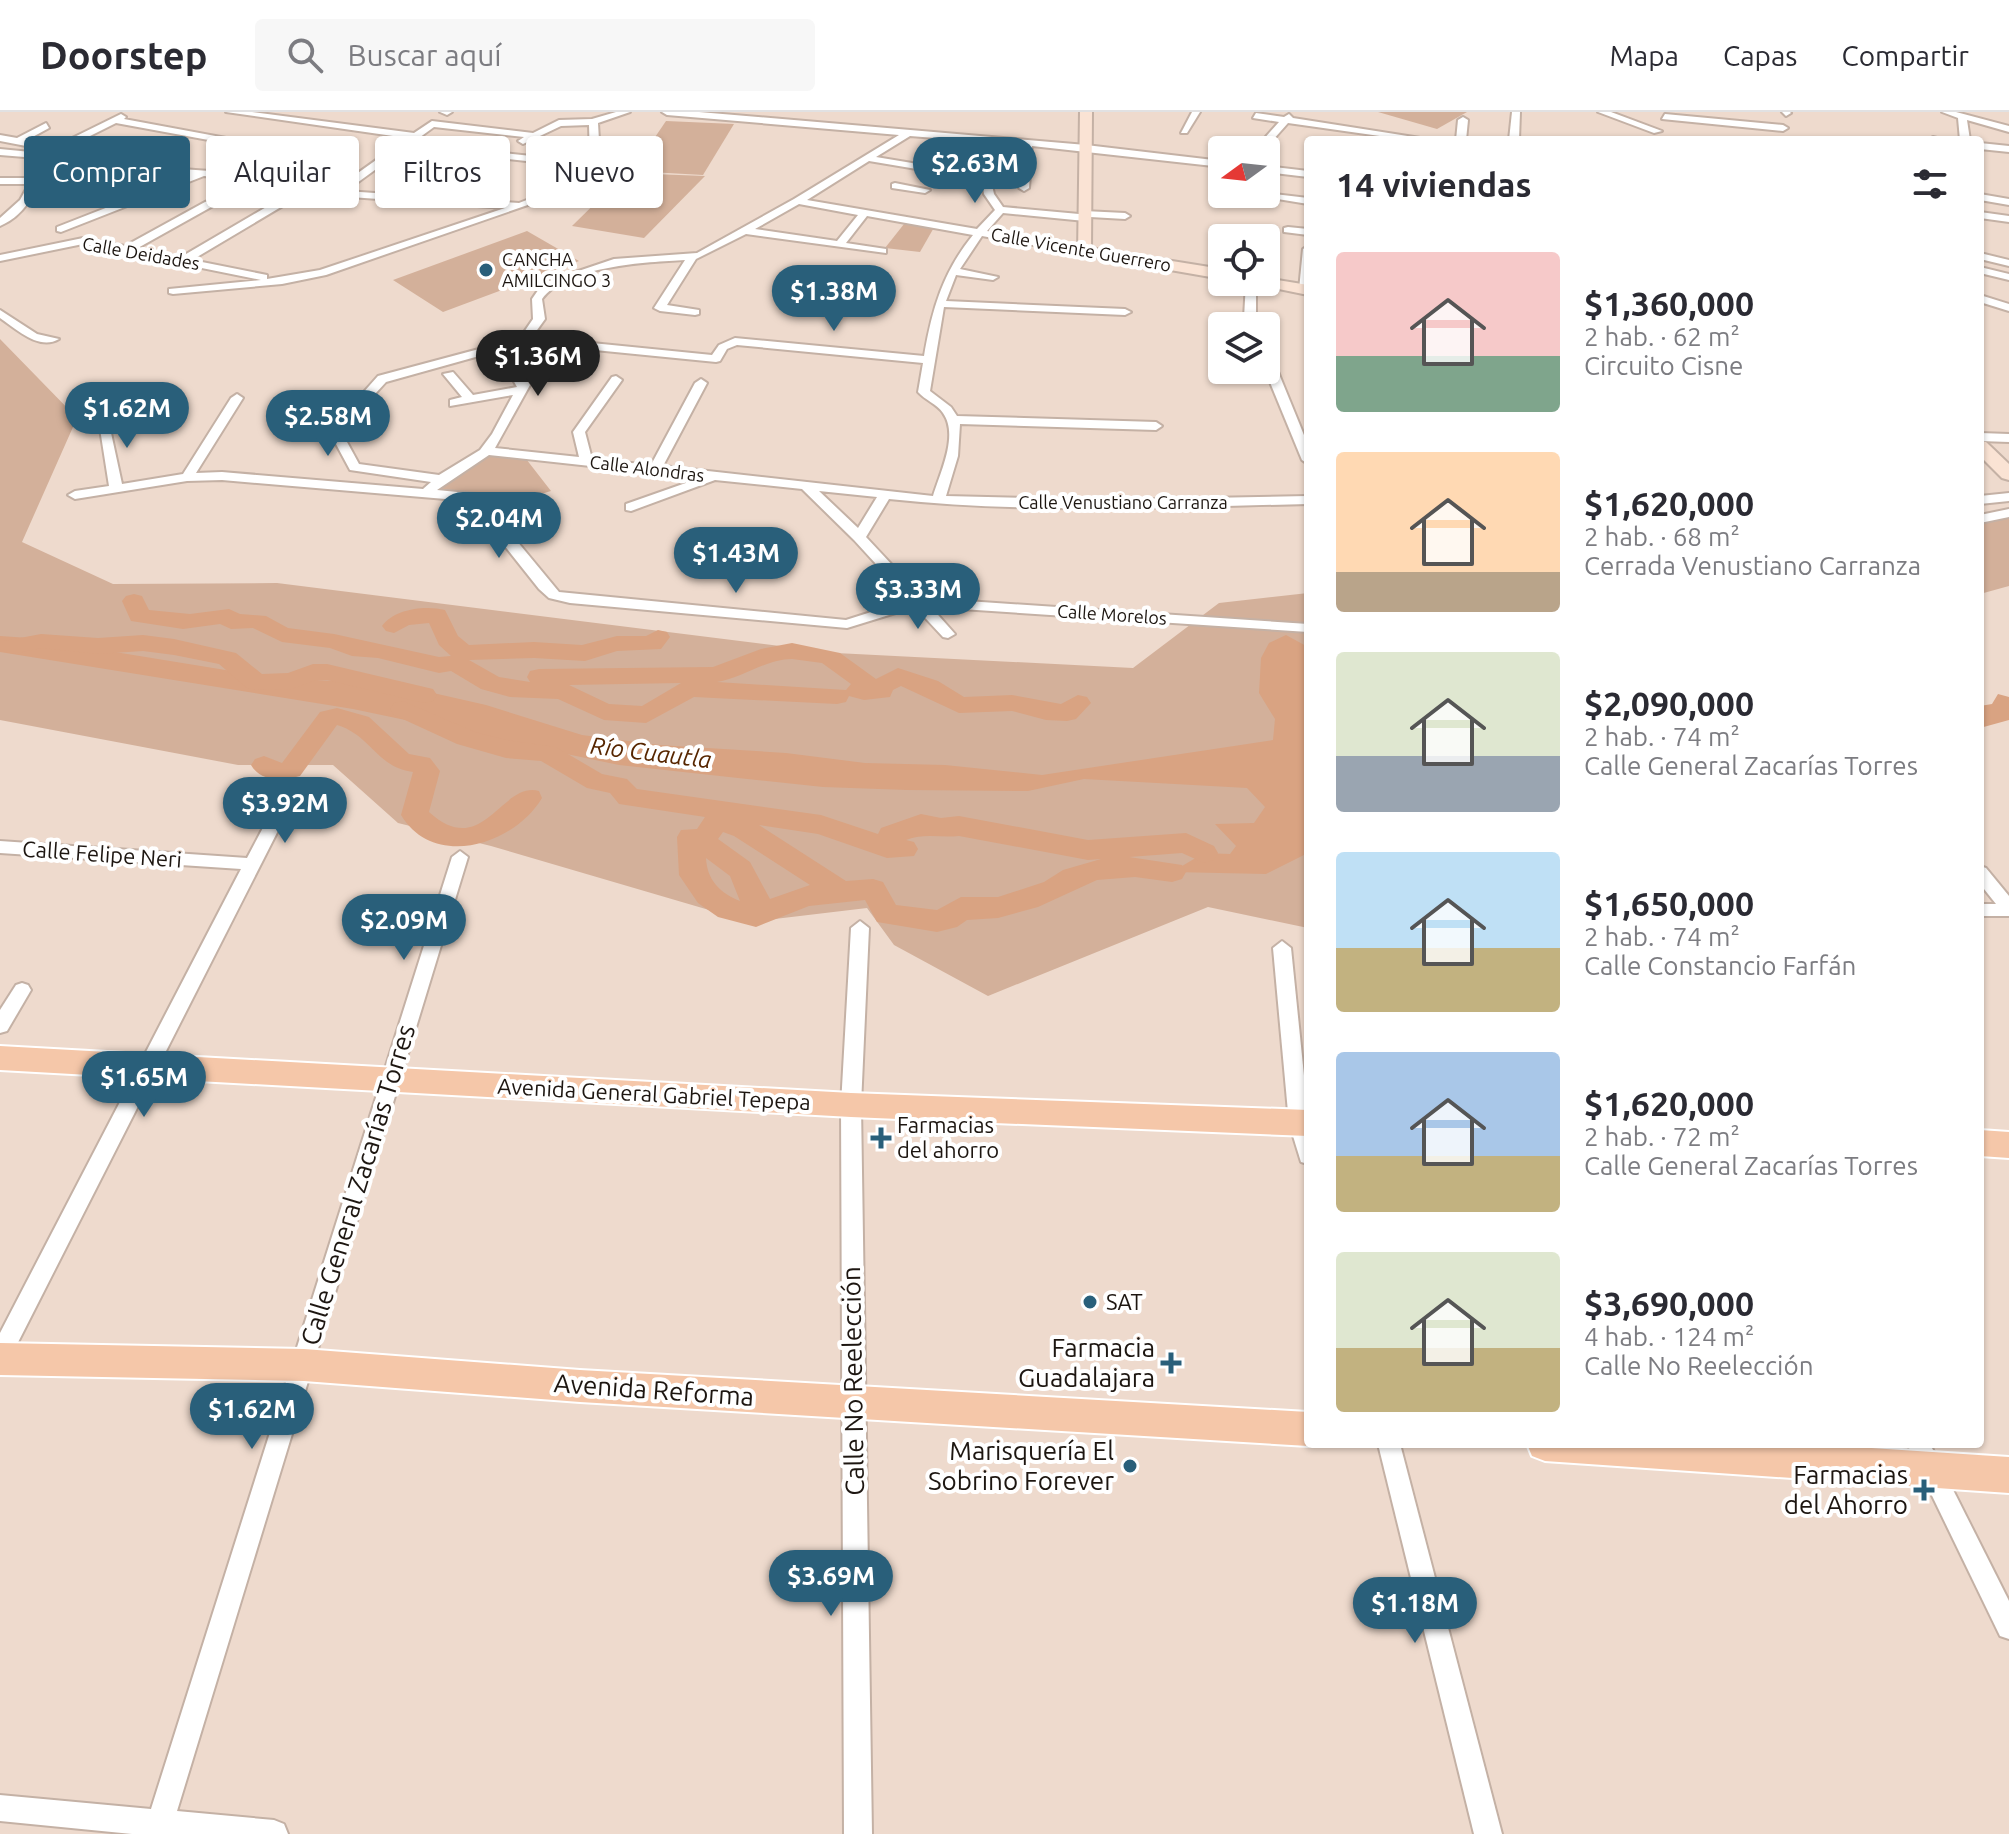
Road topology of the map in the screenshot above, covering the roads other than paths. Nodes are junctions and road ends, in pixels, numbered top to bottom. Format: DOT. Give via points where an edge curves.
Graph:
graph roads {
  1 [pos="101,112"];
  2 [pos="231,112"];
  3 [pos="626,112"];
  4 [pos="667,112"];
  5 [pos="1086,112"];
  6 [pos="1196,112"];
  7 [pos="1516,112"];
  8 [pos="1602,112"];
  9 [pos="1946,112"];
  10 [pos="128,113"];
  11 [pos="1666,114"];
  12 [pos="1256,116"];
  13 [pos="1962,117"];
  14 [pos="1288,118"];
  15 [pos="114,120"];
  16 [pos="1463,120"];
  17 [pos="593,122"];
  18 [pos="46,126"];
  19 [pos="1783,128"];
  20 [pos="2009,129"];
  21 [pos="1184,131"];
  22 [pos="906,134"];
  23 [pos="531,135"];
  24 [pos="84,136"];
  25 [pos="417,136"];
  26 [pos="594,136"];
  27 [pos="1272,136"];
  28 [pos="1401,136"];
  29 [pos="1461,136"];
  30 [pos="1514,136"];
  31 [pos="1655,136"];
  32 [pos="1964,136"];
  33 [pos="206,137"];
  34 [pos="0,138"];
  35 [pos="20,140"];
  36 [pos="24,142"];
  37 [pos="1028,144"];
  38 [pos="1984,146"];
  39 [pos="1086,148"];
  40 [pos="2009,149"];
  41 [pos="510,150"];
  42 [pos="0,152"];
  43 [pos="24,154"];
  44 [pos="867,158"];
  45 [pos="1208,162"];
  46 [pos="913,165"];
  47 [pos="1280,171"];
  48 [pos="190,172"];
  49 [pos="203,174"];
  50 [pos="1304,174"];
  51 [pos="0,181"];
  52 [pos="24,181"];
  53 [pos="1024,188"];
  54 [pos="925,190"];
  55 [pos="359,195"];
  56 [pos="1280,197"];
  57 [pos="1984,198"];
  58 [pos="1304,200"];
  59 [pos="798,201"];
  60 [pos="2009,202"];
  61 [pos="0,204"];
  62 [pos="526,204"];
  63 [pos="206,206"];
  64 [pos="520,206"];
  65 [pos="23,207"];
  66 [pos="272,208"];
  67 [pos="1000,210"];
  68 [pos="866,211"];
  69 [pos="1085,216"];
  70 [pos="1125,216"];
  71 [pos="1984,216"];
  72 [pos="2009,219"];
  73 [pos="0,223"];
  74 [pos="61,229"];
  75 [pos="1288,230"];
  76 [pos="745,231"];
  77 [pos="1304,232"];
  78 [pos="979,233"];
  79 [pos="839,245"];
  80 [pos="124,251"];
  81 [pos="882,251"];
  82 [pos="1083,251"];
  83 [pos="1984,257"];
  84 [pos="0,258"];
  85 [pos="691,259"];
  86 [pos="182,261"];
  87 [pos="2009,263"];
  88 [pos="954,271"];
  89 [pos="1984,271"];
  90 [pos="1208,272"];
  91 [pos="993,277"];
  92 [pos="2009,277"];
  93 [pos="282,281"];
  94 [pos="1280,285"];
  95 [pos="1304,290"];
  96 [pos="173,291"];
  97 [pos="1984,299"];
  98 [pos="941,304"];
  99 [pos="2009,308"];
  100 [pos="695,312"];
  101 [pos="1125,312"];
  102 [pos="0,313"];
  103 [pos="53,339"];
  104 [pos="524,340"];
  105 [pos="499,346"];
  106 [pos="929,360"];
  107 [pos="449,374"];
  108 [pos="616,380"];
  109 [pos="701,383"];
  110 [pos="1277,384"];
  111 [pos="521,391"];
  112 [pos="237,398"];
  113 [pos="470,399"];
  114 [pos="454,403"];
  115 [pos="102,419"];
  116 [pos="952,420"];
  117 [pos="1156,426"];
  118 [pos="1984,437"];
  119 [pos="2009,438"];
  120 [pos="1304,450"];
  121 [pos="1984,450"];
  122 [pos="487,451"];
  123 [pos="586,461"];
  124 [pos="354,467"];
  125 [pos="655,469"];
  126 [pos="2009,474"];
  127 [pos="405,476"];
  128 [pos="715,476"];
  129 [pos="187,477"];
  130 [pos="438,479"];
  131 [pos="337,485"];
  132 [pos="806,486"];
  133 [pos="116,488"];
  134 [pos="384,492"];
  135 [pos="885,494"];
  136 [pos="75,495"];
  137 [pos="425,495"];
  138 [pos="2009,497"];
  139 [pos="938,500"];
  140 [pos="1304,500"];
  141 [pos="1984,500"];
  142 [pos="631,507"];
  143 [pos="2009,513"];
  144 [pos="1984,518"];
  145 [pos="859,537"];
  146 [pos="916,602"];
  147 [pos="847,624"];
  148 [pos="1304,628"];
  149 [pos="948,634"];
  150 [pos="860,638"];
  151 [pos="282,807"];
  152 [pos="0,847"];
  153 [pos="460,857"];
  154 [pos="252,864"];
  155 [pos="1984,877"];
  156 [pos="2009,909"];
  157 [pos="1984,910"];
  158 [pos="860,928"];
  159 [pos="1282,948"];
  160 [pos="22,990"];
  161 [pos="0,1026"];
  162 [pos="0,1058"];
  163 [pos="148,1064"];
  164 [pos="389,1080"];
  165 [pos="851,1105"];
  166 [pos="1303,1123"];
  167 [pos="1984,1143"];
  168 [pos="2009,1145"];
  169 [pos="0,1357"];
  170 [pos="304,1365"];
  171 [pos="854,1403"];
  172 [pos="1304,1429"];
  173 [pos="1390,1448"];
  174 [pos="1672,1448"];
  175 [pos="1925,1456"];
  176 [pos="2009,1475"];
  177 [pos="2009,1627"];
  178 [pos="0,1808"];
  179 [pos="158,1829"];
  180 [pos="274,1834"];
  181 [pos="858,1834"];
  182 [pos="1488,1834"];
  1 -- 10 [label="street"];
  2 -- 25 [label="street"];
  3 -- 17 [label="street"];
  4 -- 22 [label="street"];
  5 -- 39 [label="street"];
  6 -- 21 [label="street"];
  7 -- 30 [label="street"];
  8 -- 31 [label="street"];
  9 -- 13 [label="street"];
  10 -- 15 [label="street"];
  11 -- 19 [label="street"];
  11 -- 31 [label="street"];
  12 -- 14 [label="street"];
  13 -- 20 [label="street"];
  13 -- 32 [label="street"];
  14 -- 27 [label="street"];
  14 -- 28 [label="street"];
  15 -- 24 [label="street"];
  15 -- 33 [label="street"];
  16 -- 29 [label="street"];
  17 -- 23 [label="street" via="559,123"];
  17 -- 26 [label="street"];
  18 -- 35 [label="street"];
  22 -- 37 [label="street" via="971,144"];
  22 -- 44 [label="street"];
  23 -- 25 [label="street" via="432,124"];
  23 -- 41 [label="street"];
  34 -- 35 [label="street"];
  35 -- 36 [label="street"];
  37 -- 39 [label="street"];
  37 -- 53 [label="street"];
  38 -- 40 [label="street"];
  39 -- 45 [label="street"];
  39 -- 69 [label="street"];
  42 -- 43 [label="street"];
  44 -- 46 [label="street"];
  44 -- 59 [label="street"];
  46 -- 54 [label="street" via="895,186"];
  46 -- 67 [label="street" via="987,178 989,194"];
  47 -- 50 [label="street"];
  48 -- 49 [label="street"];
  49 -- 74 [label="street"];
  51 -- 52 [label="street"];
  55 -- 64 [label="street"];
  56 -- 58 [label="street"];
  57 -- 60 [label="street"];
  59 -- 68 [label="street, Calle Vicente Guerrero"];
  59 -- 76 [label="street"];
  61 -- 65 [label="street"];
  62 -- 64 [label="street"];
  63 -- 80 [label="street"];
  64 -- 93 [label="street" via="358,263"];
  65 -- 73 [label="street"];
  66 -- 86 [label="street"];
  67 -- 69 [label="street"];
  67 -- 78 [label="street"];
  68 -- 78 [label="street, Calle Vicente Guerrero"];
  68 -- 79 [label="street"];
  69 -- 70 [label="street"];
  69 -- 82 [label="street"];
  71 -- 72 [label="street"];
  75 -- 77 [label="street"];
  76 -- 79 [label="street"];
  76 -- 85 [label="street"];
  78 -- 82 [label="street, Calle Vicente Guerrero"];
  78 -- 88 [label="street"];
  79 -- 81 [label="street"];
  80 -- 84 [label="street, Calle Deidades" via="83,241"];
  80 -- 86 [label="street, Calle Deidades"];
  82 -- 90 [label="street, Calle Vicente Guerrero"];
  83 -- 87 [label="street"];
  85 -- 100 [label="street" via="660,308"];
  85 -- 104 [label="street" via="631,259 547,285 537,299 539,319"];
  86 -- 93 [label="street, Calle Deidades"];
  88 -- 91 [label="street"];
  88 -- 98 [label="street"];
  89 -- 92 [label="street"];
  93 -- 96 [label="street"];
  94 -- 95 [label="street"];
  97 -- 99 [label="street"];
  98 -- 101 [label="street"];
  98 -- 106 [label="street"];
  102 -- 103 [label="street" via="34,337"];
  104 -- 105 [label="street"];
  104 -- 106 [label="street" via="716,359 735,341"];
  105 -- 111 [label="street" via="524,385"];
  105 -- 124 [label="street" via="420,362 382,379 335,431"];
  106 -- 116 [label="street" via="924,392 948,410"];
  107 -- 113 [label="street"];
  108 -- 123 [label="street" via="579,432"];
  109 -- 125 [label="street"];
  110 -- 120 [label="street"];
  111 -- 113 [label="street"];
  111 -- 122 [label="street"];
  112 -- 129 [label="street"];
  113 -- 114 [label="street"];
  115 -- 133 [label="street"];
  116 -- 117 [label="street"];
  116 -- 139 [label="street" via="954,442"];
  118 -- 119 [label="street"];
  121 -- 126 [label="street"];
  122 -- 123 [label="street, Calle Alondras"];
  122 -- 130 [label="street"];
  123 -- 125 [label="street, Calle Alondras"];
  124 -- 127 [label="street"];
  124 -- 131 [label="street"];
  125 -- 128 [label="street, Calle Alondras"];
  127 -- 130 [label="street"];
  127 -- 134 [label="street"];
  128 -- 132 [label="street, Calle Alondras"];
  128 -- 142 [label="street"];
  129 -- 131 [label="street"];
  129 -- 133 [label="street"];
  130 -- 137 [label="street"];
  131 -- 134 [label="street"];
  132 -- 135 [label="street, Calle Alondras"];
  132 -- 145 [label="street"];
  133 -- 136 [label="street"];
  134 -- 137 [label="street"];
  135 -- 139 [label="street, Calle Alondras"];
  135 -- 145 [label="street"];
  137 -- 147 [label="street" via="473,497 554,595"];
  138 -- 141 [label="street"];
  139 -- 140 [label="street, Calle Venustiano Carranza"];
  143 -- 144 [label="street"];
  145 -- 146 [label="street"];
  146 -- 147 [label="street"];
  146 -- 148 [label="street, Calle Morelos"];
  146 -- 149 [label="street"];
  147 -- 150 [label="street"];
  151 -- 154 [label="street"];
  152 -- 154 [label="street, Calle Felipe Neri"];
  153 -- 164 [label="street, Calle General Zacarías Torres"];
  154 -- 163 [label="street"];
  155 -- 156 [label="street"];
  156 -- 157 [label="street"];
  158 -- 165 [label="street, Calle No Reelección"];
  159 -- 166 [label="street"];
  160 -- 161 [label="street"];
  162 -- 163 [label="main road, Avenida General Gabriel Tepepa"];
  163 -- 164 [label="main road, Avenida General Gabriel Tepepa"];
  163 -- 169 [label="street"];
  164 -- 165 [label="main road, Avenida General Gabriel Tepepa"];
  164 -- 170 [label="street, Calle General Zacarías Torres"];
  165 -- 166 [label="main road, Avenida General Gabriel Tepepa"];
  165 -- 171 [label="street, Calle No Reelección"];
  167 -- 168 [label="main road"];
  169 -- 170 [label="main road, Avenida Reforma"];
  170 -- 171 [label="main road, Avenida Reforma"];
  170 -- 179 [label="street, Calle General Zacarías Torres"];
  171 -- 172 [label="main road, Avenida Reforma"];
  171 -- 181 [label="street, Calle No Reelección"];
  173 -- 182 [label="street"];
  174 -- 175 [label="main road"];
  175 -- 176 [label="main road"];
  175 -- 177 [label="street"];
  178 -- 179 [label="street"];
  179 -- 180 [label="street"];
}
